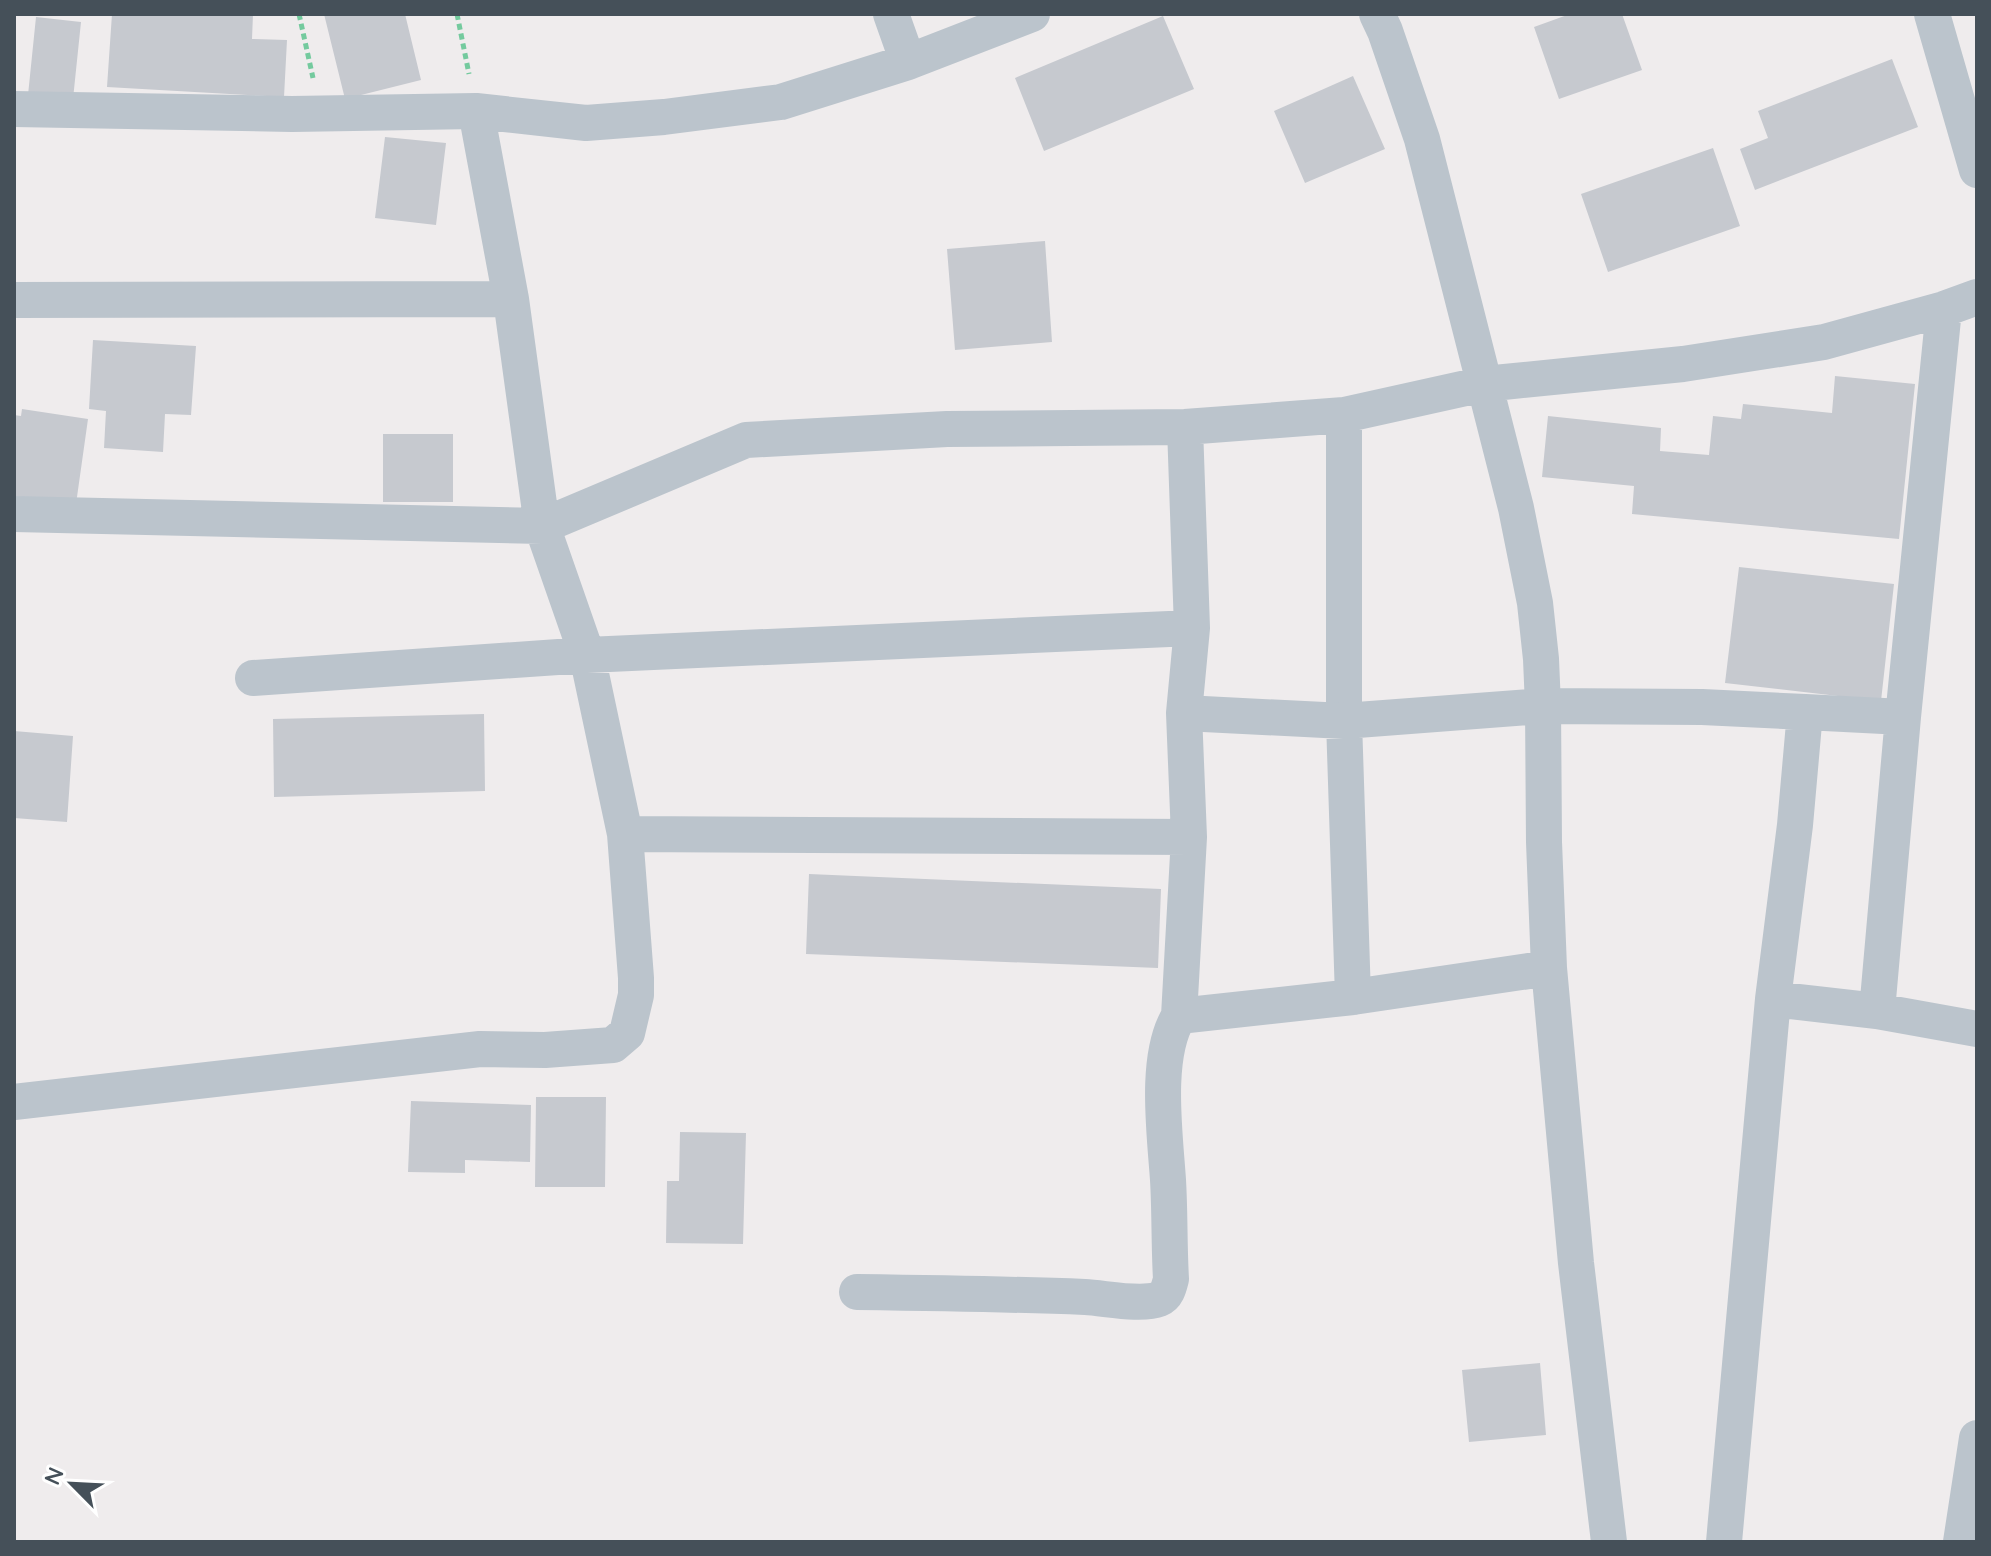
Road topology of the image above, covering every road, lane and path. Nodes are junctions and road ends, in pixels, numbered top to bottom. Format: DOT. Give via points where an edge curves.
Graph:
graph roads {
  1 [pos="299,14"];
  2 [pos="457,14"];
  3 [pos="891,14"];
  4 [pos="1032,14"];
  5 [pos="1377,14"];
  6 [pos="1932,14"];
  7 [pos="908,62"];
  8 [pos="14,109"];
  9 [pos="476,111"];
  10 [pos="321,114"];
  11 [pos="1977,170"];
  12 [pos="511,299"];
  13 [pos="14,300"];
  14 [pos="1961,303"];
  15 [pos="1484,384"];
  16 [pos="1344,415"];
  17 [pos="1185,427"];
  18 [pos="14,514"];
  19 [pos="542,526"];
  20 [pos="1192,628"];
  21 [pos="587,655"];
  22 [pos="253,678"];
  23 [pos="1543,706"];
  24 [pos="1805,712"];
  25 [pos="1184,713"];
  26 [pos="1903,717"];
  27 [pos="1344,721"];
  28 [pos="625,834"];
  29 [pos="1189,837"];
  30 [pos="1549,968"];
  31 [pos="1353,997"];
  32 [pos="1773,999"];
  33 [pos="1877,1011"];
  34 [pos="1179,1016"];
  35 [pos="1977,1029"];
  36 [pos="14,1102"];
  37 [pos="857,1292"];
  38 [pos="1977,1438"];
  39 [pos="1609,1542"];
  40 [pos="1724,1542"];
  41 [pos="1961,1542"];
  1 -- 10 [label="path"];
  2 -- 9 [label="path"];
  3 -- 7 [label="street"];
  4 -- 7 [label="street"];
  5 -- 15 [label="street" via="1422,139"];
  6 -- 11 [label="street"];
  7 -- 9 [label="street" via="781,102 664,117 586,123"];
  8 -- 10 [label="street"];
  9 -- 10 [label="street"];
  9 -- 12 [label="street"];
  12 -- 13 [label="street"];
  12 -- 19 [label="street"];
  14 -- 15 [label="street" via="1824,342 1683,364"];
  14 -- 26 [label="street"];
  15 -- 16 [label="street"];
  15 -- 23 [label="street" via="1535,603"];
  16 -- 17 [label="street"];
  16 -- 27 [label="street"];
  17 -- 19 [label="street" via="947,429 746,440"];
  17 -- 20 [label="street"];
  18 -- 19 [label="street"];
  19 -- 21 [label="street"];
  20 -- 21 [label="street"];
  20 -- 25 [label="street"];
  21 -- 22 [label="street"];
  21 -- 28 [label="street"];
  23 -- 24 [label="street"];
  23 -- 27 [label="street"];
  23 -- 30 [label="street"];
  24 -- 26 [label="street"];
  24 -- 32 [label="street"];
  25 -- 27 [label="street"];
  25 -- 29 [label="street"];
  26 -- 33 [label="street"];
  27 -- 31 [label="street"];
  28 -- 29 [label="street"];
  28 -- 36 [label="street" via="636,995 627,1033 613,1045 480,1049"];
  29 -- 34 [label="street"];
  30 -- 31 [label="street"];
  30 -- 39 [label="street"];
  31 -- 34 [label="street"];
  32 -- 33 [label="street"];
  32 -- 40 [label="street"];
  33 -- 35 [label="street"];
  34 -- 37 [label="street" via="1168,1040 1164,1083 1171,1279 1166,1294 1129,1301"];
  38 -- 41 [label="street"];
}
